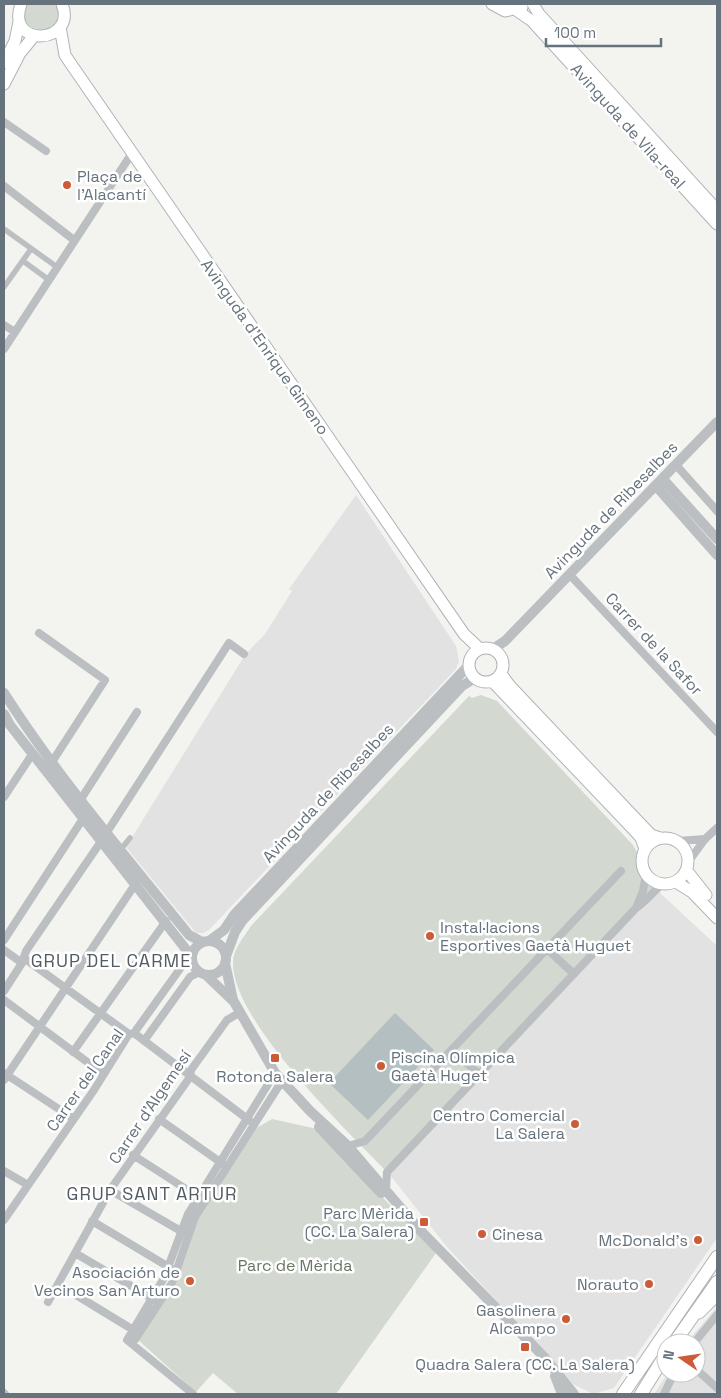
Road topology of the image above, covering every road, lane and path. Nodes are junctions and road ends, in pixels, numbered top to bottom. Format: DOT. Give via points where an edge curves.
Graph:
graph roads {
  1 [pos="62,4"];
  2 [pos="492,4"];
  3 [pos="533,4"];
  4 [pos="521,7"];
  5 [pos="17,10"];
  6 [pos="60,27"];
  7 [pos="38,37"];
  8 [pos="65,55"];
  9 [pos="4,63"];
  10 [pos="4,84"];
  11 [pos="4,122"];
  12 [pos="46,151"];
  13 [pos="132,153"];
  14 [pos="4,186"];
  15 [pos="717,210"];
  16 [pos="717,224"];
  17 [pos="4,229"];
  18 [pos="74,240"];
  19 [pos="32,249"];
  20 [pos="23,261"];
  21 [pos="57,267"];
  22 [pos="49,280"];
  23 [pos="4,288"];
  24 [pos="4,325"];
  25 [pos="15,332"];
  26 [pos="4,349"];
  27 [pos="717,422"];
  28 [pos="676,465"];
  29 [pos="659,482"];
  30 [pos="717,511"];
  31 [pos="717,539"];
  32 [pos="717,555"];
  33 [pos="570,576"];
  34 [pos="39,633"];
  35 [pos="497,652"];
  36 [pos="244,654"];
  37 [pos="473,656"];
  38 [pos="474,678"];
  39 [pos="497,678"];
  40 [pos="4,693"];
  41 [pos="6,709"];
  42 [pos="137,712"];
  43 [pos="20,718"];
  44 [pos="10,725"];
  45 [pos="717,732"];
  46 [pos="33,753"];
  47 [pos="49,766"];
  48 [pos="4,797"];
  49 [pos="78,803"];
  50 [pos="84,817"];
  51 [pos="717,828"];
  52 [pos="104,836"];
  53 [pos="130,838"];
  54 [pos="660,838"];
  55 [pos="705,839"];
  56 [pos="678,841"];
  57 [pos="121,849"];
  58 [pos="645,849"];
  59 [pos="688,866"];
  60 [pos="621,871"];
  61 [pos="646,874"];
  62 [pos="140,881"];
  63 [pos="676,882"];
  64 [pos="662,884"];
  65 [pos="717,907"];
  66 [pos="636,908"];
  67 [pos="717,918"];
  68 [pos="166,921"];
  69 [pos="4,940"];
  70 [pos="205,942"];
  71 [pos="547,949"];
  72 [pos="4,950"];
  73 [pos="192,958"];
  74 [pos="226,959"];
  75 [pos="23,960"];
  76 [pos="203,973"];
  77 [pos="574,974"];
  78 [pos="65,987"];
  79 [pos="4,991"];
  80 [pos="4,1000"];
  81 [pos="233,1000"];
  82 [pos="101,1013"];
  83 [pos="240,1013"];
  84 [pos="39,1027"];
  85 [pos="132,1033"];
  86 [pos="144,1041"];
  87 [pos="452,1050"];
  88 [pos="73,1052"];
  89 [pos="102,1073"];
  90 [pos="479,1074"];
  91 [pos="5,1076"];
  92 [pos="190,1077"];
  93 [pos="279,1077"];
  94 [pos="74,1119"];
  95 [pos="159,1119"];
  96 [pos="250,1121"];
  97 [pos="344,1148"];
  98 [pos="133,1155"];
  99 [pos="224,1164"];
  100 [pos="4,1171"];
  101 [pos="386,1172"];
  102 [pos="381,1181"];
  103 [pos="28,1185"];
  104 [pos="110,1190"];
  105 [pos="202,1199"];
  106 [pos="4,1220"];
  107 [pos="92,1221"];
  108 [pos="416,1226"];
  109 [pos="185,1233"];
  110 [pos="75,1253"];
  111 [pos="717,1258"];
  112 [pos="172,1269"];
  113 [pos="717,1282"];
  114 [pos="58,1284"];
  115 [pos="717,1295"];
  116 [pos="155,1301"];
  117 [pos="48,1302"];
  118 [pos="717,1315"];
  119 [pos="693,1318"];
  120 [pos="136,1332"];
  121 [pos="682,1333"];
  122 [pos="702,1333"];
  123 [pos="546,1359"];
  124 [pos="656,1370"];
  125 [pos="706,1378"];
  126 [pos="717,1388"];
  127 [pos="193,1394"];
  128 [pos="562,1394"];
  129 [pos="574,1394"];
  130 [pos="623,1394"];
  131 [pos="641,1394"];
  1 -- 6 [label="main road, Avinguda d'Enrique Gimeno" via="64,13"];
  2 -- 4 [label="main road" via="505,11"];
  3 -- 15 [label="main road, Avinguda de Vila-real"];
  4 -- 16 [label="main road, Avinguda de Vila-real"];
  5 -- 7 [label="main road, Avinguda d'Enrique Gimeno" via="25,31"];
  5 -- 9 [label="main road" via="15,41"];
  6 -- 7 [label="main road" via="52,34"];
  6 -- 8 [label="main road, Avinguda d'Enrique Gimeno"];
  7 -- 8 [label="main road, Avinguda d'Enrique Gimeno"];
  7 -- 10 [label="main road" via="20,53"];
  8 -- 13 [label="main road, Avinguda d'Enrique Gimeno"];
  11 -- 12 [label="street"];
  13 -- 18 [label="street"];
  13 -- 37 [label="main road, Avinguda d'Enrique Gimeno" via="467,639"];
  14 -- 18 [label="street"];
  17 -- 19 [label="street"];
  18 -- 21 [label="street"];
  19 -- 20 [label="street"];
  19 -- 21 [label="street"];
  20 -- 22 [label="street"];
  20 -- 23 [label="street"];
  21 -- 22 [label="street"];
  22 -- 25 [label="street"];
  24 -- 25 [label="street"];
  25 -- 26 [label="street"];
  27 -- 28 [label="street, Avinguda de Ribesalbes"];
  28 -- 29 [label="street, Avinguda de Ribesalbes"];
  28 -- 30 [label="street"];
  29 -- 31 [label="street"];
  29 -- 32 [label="street"];
  29 -- 33 [label="street, Avinguda de Ribesalbes"];
  33 -- 35 [label="street, Avinguda de Ribesalbes"];
  33 -- 45 [label="street, Carrer de la Safor"];
  34 -- 47 [label="street" via="105,680"];
  35 -- 37 [label="main road"];
  35 -- 39 [label="main road" via="504,664"];
  36 -- 52 [label="street" via="229,644"];
  37 -- 38 [label="main road"];
  37 -- 70 [label="street, Avinguda de Ribesalbes" via="234,915 224,930"];
  38 -- 39 [label="main road" via="483,683"];
  38 -- 74 [label="street, Avinguda de Ribesalbes" via="462,686 242,921 234,932"];
  39 -- 54 [label="main road" via="510,686 651,835"];
  39 -- 58 [label="main road" via="641,838"];
  40 -- 41 [label="street"];
  41 -- 43 [label="street"];
  41 -- 44 [label="street"];
  42 -- 49 [label="street"];
  43 -- 44 [label="street"];
  43 -- 47 [label="street"];
  44 -- 46 [label="street"];
  46 -- 47 [label="street"];
  46 -- 48 [label="street"];
  47 -- 49 [label="street"];
  49 -- 50 [label="street"];
  49 -- 52 [label="street"];
  50 -- 52 [label="street"];
  50 -- 69 [label="street"];
  51 -- 55 [label="street"];
  52 -- 57 [label="street"];
  52 -- 62 [label="street"];
  52 -- 75 [label="street"];
  53 -- 57 [label="street"];
  54 -- 56 [label="main road"];
  54 -- 58 [label="main road"];
  55 -- 56 [label="street"];
  55 -- 59 [label="street"];
  56 -- 59 [label="main road" via="686,850"];
  57 -- 62 [label="street"];
  58 -- 61 [label="main road" via="642,862"];
  59 -- 63 [label="main road"];
  59 -- 65 [label="main road" via="697,886"];
  60 -- 71 [label="street"];
  61 -- 64 [label="main road"];
  61 -- 66 [label="street"];
  62 -- 68 [label="street"];
  62 -- 70 [label="street" via="189,935"];
  62 -- 78 [label="street"];
  63 -- 64 [label="main road"];
  63 -- 67 [label="main road" via="692,892"];
  64 -- 66 [label="street"];
  66 -- 77 [label="street"];
  68 -- 73 [label="street"];
  68 -- 82 [label="street"];
  70 -- 73 [label="street" via="195,948"];
  70 -- 74 [label="street" via="220,945"];
  71 -- 77 [label="street"];
  71 -- 87 [label="street"];
  72 -- 75 [label="street"];
  73 -- 76 [label="street"];
  73 -- 85 [label="street, Carrer del Canal" via="182,966"];
  74 -- 76 [label="street" via="221,970 214,974"];
  74 -- 81 [label="street"];
  75 -- 78 [label="street"];
  75 -- 79 [label="street"];
  76 -- 81 [label="street"];
  76 -- 86 [label="street, Carrer del Canal" via="190,977"];
  77 -- 90 [label="street"];
  78 -- 82 [label="street"];
  78 -- 84 [label="street"];
  80 -- 84 [label="street"];
  81 -- 83 [label="street"];
  82 -- 85 [label="street"];
  82 -- 88 [label="street"];
  83 -- 92 [label="street, Carrer d'Algemesí" via="227,1020 191,1070"];
  83 -- 93 [label="street"];
  84 -- 88 [label="street"];
  84 -- 91 [label="street"];
  85 -- 86 [label="street"];
  85 -- 89 [label="street, Carrer del Canal"];
  86 -- 92 [label="street"];
  87 -- 90 [label="street"];
  87 -- 97 [label="street" via="365,1141"];
  88 -- 89 [label="street"];
  89 -- 94 [label="street, Carrer del Canal"];
  90 -- 101 [label="street"];
  91 -- 94 [label="street"];
  92 -- 95 [label="street, Carrer d'Algemesí"];
  92 -- 96 [label="street"];
  93 -- 96 [label="street"];
  93 -- 97 [label="street" via="310,1111 320,1129"];
  94 -- 103 [label="street, Carrer del Canal"];
  95 -- 98 [label="street, Carrer d'Algemesí"];
  95 -- 99 [label="street"];
  96 -- 99 [label="street"];
  97 -- 102 [label="street"];
  97 -- 108 [label="street" via="400,1213"];
  98 -- 104 [label="street, Carrer d'Algemesí"];
  98 -- 105 [label="street"];
  99 -- 105 [label="street"];
  100 -- 103 [label="street"];
  101 -- 102 [label="street"];
  101 -- 102 [label="street"];
  102 -- 108 [label="street"];
  103 -- 106 [label="street, Carrer del Canal"];
  104 -- 107 [label="street, Carrer d'Algemesí"];
  104 -- 109 [label="street"];
  105 -- 109 [label="street"];
  107 -- 110 [label="street, Carrer d'Algemesí"];
  107 -- 112 [label="street"];
  108 -- 123 [label="street"];
  109 -- 112 [label="street"];
  110 -- 114 [label="street, Carrer d'Algemesí"];
  110 -- 116 [label="street"];
  111 -- 130 [label="main road"];
  112 -- 116 [label="street" via="172,1283"];
  113 -- 119 [label="main road"];
  114 -- 117 [label="street, Carrer d'Algemesí"];
  114 -- 120 [label="street"];
  115 -- 119 [label="main road"];
  116 -- 120 [label="street"];
  118 -- 122 [label="street"];
  119 -- 121 [label="main road"];
  120 -- 127 [label="street" via="129,1342"];
  123 -- 128 [label="street"];
  123 -- 129 [label="street"];
  124 -- 131 [label="main road"];
  125 -- 126 [label="street"];
}
